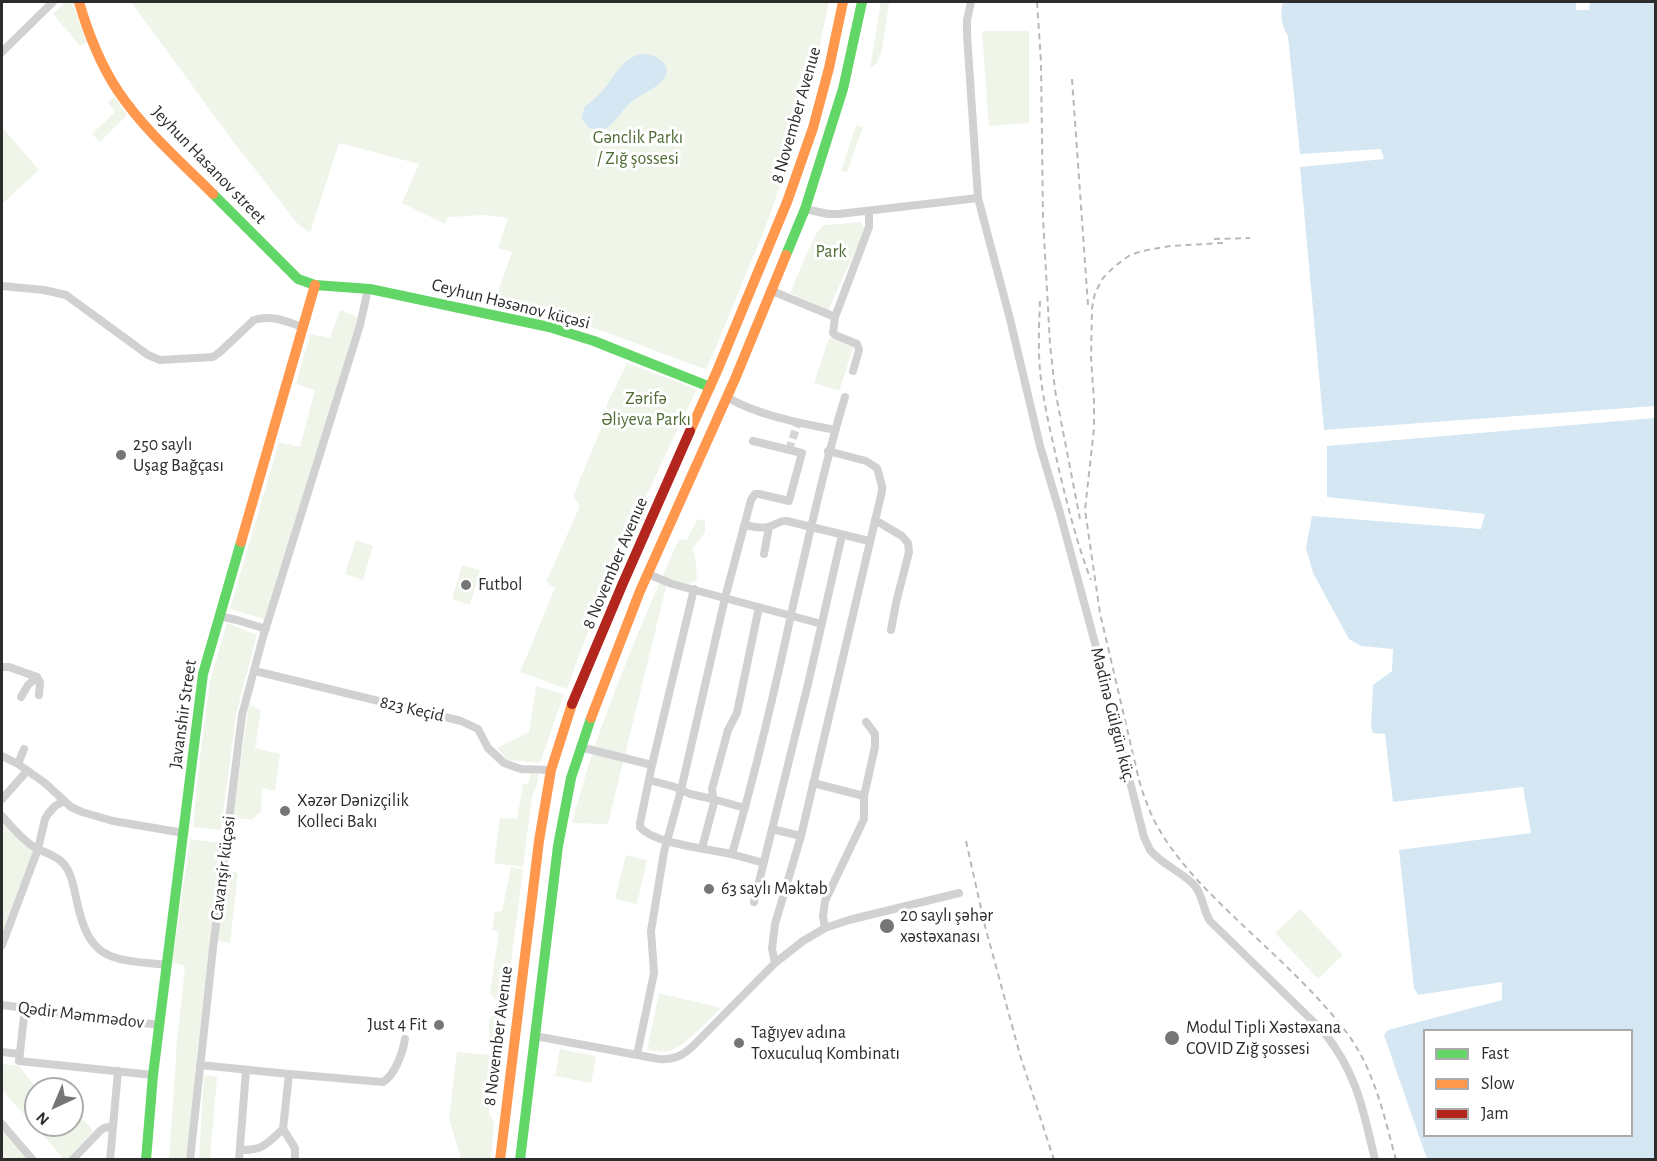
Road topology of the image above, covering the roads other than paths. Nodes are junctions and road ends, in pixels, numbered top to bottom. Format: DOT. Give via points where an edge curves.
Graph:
graph roads {
  1 [pos="53,2"];
  2 [pos="79,2"];
  3 [pos="843,2"];
  4 [pos="862,2"];
  5 [pos="971,2"];
  6 [pos="2,52"];
  7 [pos="978,198"];
  8 [pos="805,209"];
  9 [pos="869,211"];
  10 [pos="315,285"];
  11 [pos="2,286"];
  12 [pos="368,289"];
  13 [pos="772,291"];
  14 [pos="835,318"];
  15 [pos="303,327"];
  16 [pos="853,371"];
  17 [pos="710,387"];
  18 [pos="727,397"];
  19 [pos="844,397"];
  20 [pos="835,430"];
  21 [pos="753,441"];
  22 [pos="828,451"];
  23 [pos="875,520"];
  24 [pos="744,525"];
  25 [pos="811,526"];
  26 [pos="769,527"];
  27 [pos="842,535"];
  28 [pos="869,541"];
  29 [pos="764,554"];
  30 [pos="648,574"];
  31 [pos="694,589"];
  32 [pos="725,597"];
  33 [pos="759,607"];
  34 [pos="791,615"];
  35 [pos="219,616"];
  36 [pos="822,624"];
  37 [pos="266,629"];
  38 [pos="891,630"];
  39 [pos="2,667"];
  40 [pos="255,671"];
  41 [pos="37,677"];
  42 [pos="39,694"];
  43 [pos="21,697"];
  44 [pos="866,722"];
  45 [pos="580,747"];
  46 [pos="24,749"];
  47 [pos="2,756"];
  48 [pos="18,764"];
  49 [pos="652,765"];
  50 [pos="551,770"];
  51 [pos="27,771"];
  52 [pos="649,780"];
  53 [pos="813,783"];
  54 [pos="681,790"];
  55 [pos="864,796"];
  56 [pos="2,799"];
  57 [pos="714,799"];
  58 [pos="64,801"];
  59 [pos="745,808"];
  60 [pos="2,816"];
  61 [pos="772,829"];
  62 [pos="184,833"];
  63 [pos="801,836"];
  64 [pos="668,841"];
  65 [pos="702,848"];
  66 [pos="38,849"];
  67 [pos="732,854"];
  68 [pos="764,863"];
  69 [pos="959,893"];
  70 [pos="754,902"];
  71 [pos="825,928"];
  72 [pos="2,945"];
  73 [pos="775,963"];
  74 [pos="166,965"];
  75 [pos="2,1005"];
  76 [pos="25,1008"];
  77 [pos="160,1024"];
  78 [pos="535,1036"];
  79 [pos="405,1039"];
  80 [pos="2,1052"];
  81 [pos="20,1054"];
  82 [pos="637,1055"];
  83 [pos="201,1065"];
  84 [pos="246,1070"];
  85 [pos="118,1071"];
  86 [pos="289,1074"];
  87 [pos="153,1075"];
  88 [pos="2,1124"];
  89 [pos="113,1126"];
  90 [pos="283,1129"];
  91 [pos="240,1150"];
  92 [pos="33,1160"];
  93 [pos="72,1160"];
  94 [pos="110,1160"];
  95 [pos="146,1160"];
  96 [pos="190,1160"];
  97 [pos="239,1160"];
  98 [pos="295,1160"];
  99 [pos="500,1160"];
  100 [pos="520,1160"];
  101 [pos="1375,1160"];
  1 -- 6 [label="street"];
  2 -- 10 [label="main road, Jeyhun Hasanov street" via="96,53 134,112 298,279"];
  3 -- 17 [label="main road, 8 November Avenue" via="801,165"];
  4 -- 8 [label="main road, 8 November Avenue" via="843,89"];
  5 -- 7 [label="street, Mədinə Gülgün küç." via="967,27"];
  7 -- 9 [label="street"];
  7 -- 101 [label="street, Mədinə Gülgün küç." via="1144,837 1150,849 1194,885 1210,921 1332,1042 1352,1075"];
  8 -- 9 [label="street" via="828,214"];
  8 -- 13 [label="main road, 8 November Avenue"];
  9 -- 14 [label="street" via="869,227"];
  10 -- 12 [label="main road, Jeyhun Hasanov street"];
  10 -- 15 [label="main road, Javanshir Street"];
  11 -- 15 [label="street" via="66,295 159,360 216,356 261,317"];
  12 -- 17 [label="main road, Ceyhun Həsənov küçəsi" via="558,330"];
  12 -- 37 [label="street"];
  13 -- 14 [label="street"];
  13 -- 18 [label="main road, 8 November Avenue"];
  14 -- 16 [label="street" via="833,333 858,346"];
  15 -- 35 [label="main road, Javanshir Street"];
  17 -- 18 [label="main road, Ceyhun Həsənov küçəsi"];
  17 -- 50 [label="main road, 8 November Avenue" via="573,702"];
  18 -- 20 [label="street" via="752,409"];
  18 -- 30 [label="main road, 8 November Avenue"];
  19 -- 20 [label="street"];
  20 -- 22 [label="street"];
  21 -- 24 [label="street" via="802,453 789,501 756,494"];
  22 -- 23 [label="street" via="866,461 877,468 882,486"];
  22 -- 25 [label="street"];
  23 -- 28 [label="street"];
  23 -- 38 [label="street" via="908,543"];
  24 -- 26 [label="street"];
  24 -- 32 [label="street"];
  25 -- 26 [label="street" via="780,520"];
  25 -- 27 [label="street"];
  25 -- 34 [label="street"];
  26 -- 29 [label="street"];
  27 -- 28 [label="street"];
  27 -- 36 [label="street"];
  28 -- 53 [label="street"];
  30 -- 31 [label="street"];
  30 -- 45 [label="main road, 8 November Avenue"];
  31 -- 32 [label="street"];
  31 -- 49 [label="street"];
  32 -- 33 [label="street"];
  32 -- 54 [label="street"];
  33 -- 34 [label="street"];
  33 -- 57 [label="street" via="736,712 712,789"];
  34 -- 36 [label="street"];
  34 -- 59 [label="street"];
  35 -- 37 [label="street"];
  35 -- 62 [label="main road, Javanshir Street" via="204,674"];
  36 -- 61 [label="street"];
  37 -- 40 [label="street, Cavanşir küçəsi"];
  39 -- 41 [label="street"];
  40 -- 50 [label="street, 823 Keçid" via="461,721 478,729 488,748 504,763 521,769"];
  40 -- 83 [label="street, Cavanşir küçəsi" via="243,715"];
  41 -- 42 [label="street"];
  41 -- 43 [label="street"];
  44 -- 55 [label="street" via="874,734 875,747"];
  45 -- 49 [label="street"];
  45 -- 78 [label="main road, 8 November Avenue" via="559,837"];
  46 -- 48 [label="street"];
  47 -- 48 [label="street"];
  48 -- 51 [label="street"];
  49 -- 52 [label="street"];
  50 -- 99 [label="main road, 8 November Avenue" via="538,841"];
  51 -- 56 [label="street"];
  51 -- 58 [label="street"];
  52 -- 54 [label="street"];
  52 -- 64 [label="street" via="640,828"];
  53 -- 55 [label="street"];
  53 -- 63 [label="street"];
  54 -- 57 [label="street"];
  54 -- 64 [label="street"];
  55 -- 71 [label="street" via="861,827 825,901"];
  57 -- 59 [label="street"];
  57 -- 65 [label="street"];
  58 -- 62 [label="street" via="82,812 113,821"];
  58 -- 66 [label="street" via="48,813"];
  59 -- 67 [label="street"];
  60 -- 66 [label="street"];
  61 -- 63 [label="street"];
  61 -- 68 [label="street"];
  62 -- 74 [label="main road, Javanshir Street"];
  63 -- 73 [label="street" via="775,924"];
  64 -- 65 [label="street"];
  64 -- 82 [label="street" via="651,931 654,973"];
  65 -- 67 [label="street"];
  66 -- 72 [label="street"];
  66 -- 74 [label="street" via="63,863 74,886 84,927 100,951 116,958"];
  67 -- 68 [label="street"];
  68 -- 70 [label="street"];
  69 -- 71 [label="street"];
  71 -- 73 [label="street"];
  73 -- 82 [label="street" via="685,1053 668,1059"];
  74 -- 77 [label="main road, Javanshir Street"];
  75 -- 76 [label="street, Qədir Məmmədov"];
  76 -- 77 [label="street, Qədir Məmmədov"];
  76 -- 81 [label="street"];
  77 -- 87 [label="main road, Javanshir Street"];
  78 -- 82 [label="street"];
  78 -- 100 [label="main road, 8 November Avenue"];
  79 -- 86 [label="street" via="402,1054 383,1082"];
  80 -- 81 [label="street"];
  81 -- 85 [label="street" via="19,1061"];
  83 -- 84 [label="street"];
  83 -- 96 [label="street, Cavanşir küçəsi"];
  84 -- 86 [label="street"];
  84 -- 91 [label="street"];
  85 -- 87 [label="street"];
  85 -- 89 [label="street"];
  86 -- 90 [label="street"];
  87 -- 95 [label="main road, Javanshir Street"];
  88 -- 92 [label="street"];
  89 -- 93 [label="street" via="100,1131"];
  89 -- 94 [label="street"];
  90 -- 91 [label="street" via="254,1151"];
  90 -- 98 [label="street" via="295,1148"];
  91 -- 97 [label="street"];
}
